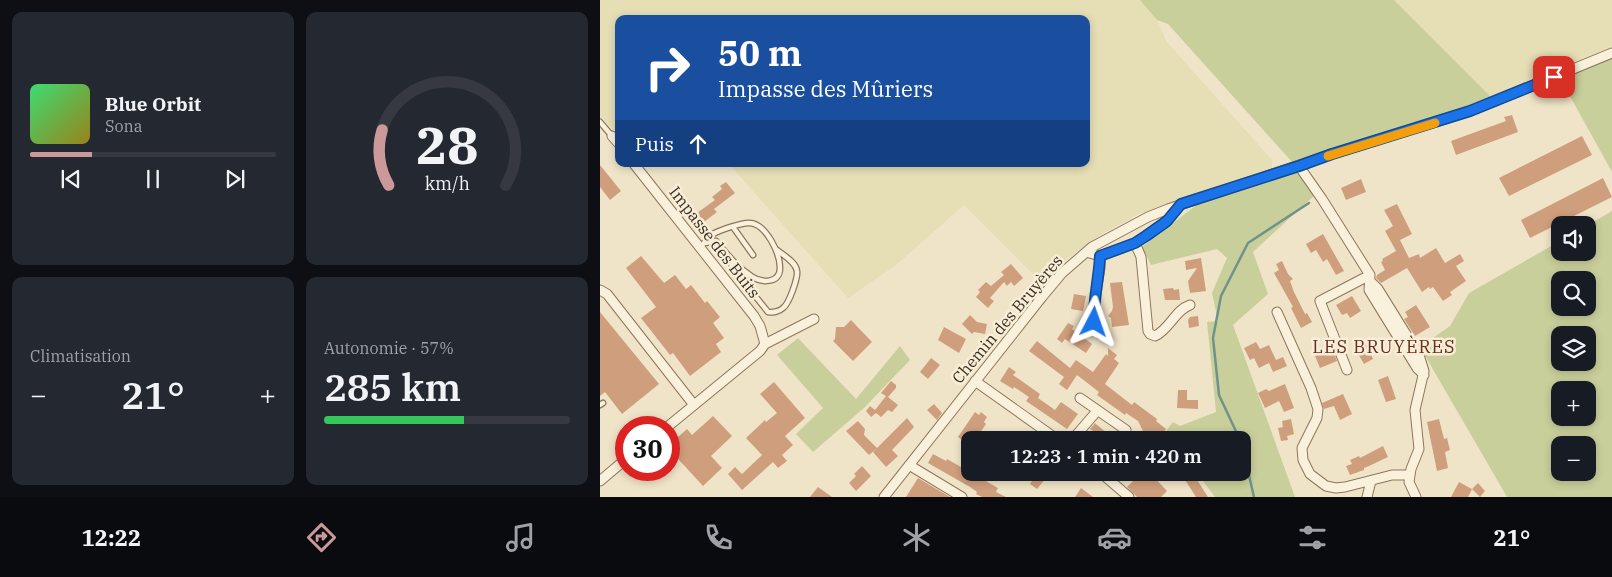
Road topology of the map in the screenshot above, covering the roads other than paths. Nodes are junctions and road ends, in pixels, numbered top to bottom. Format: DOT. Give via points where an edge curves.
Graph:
graph roads {
  1 [pos="1612,53"];
  2 [pos="600,122"];
  3 [pos="612,136"];
  4 [pos="615,139"];
  5 [pos="1299,166"];
  6 [pos="637,167"];
  7 [pos="1181,204"];
  8 [pos="732,227"];
  9 [pos="1135,243"];
  10 [pos="702,245"];
  11 [pos="776,249"];
  12 [pos="1086,252"];
  13 [pos="753,255"];
  14 [pos="1100,256"];
  15 [pos="729,258"];
  16 [pos="1370,278"];
  17 [pos="600,290"];
  18 [pos="1190,305"];
  19 [pos="1277,312"];
  20 [pos="814,319"];
  21 [pos="1100,334"];
  22 [pos="765,344"];
  23 [pos="1348,370"];
  24 [pos="975,381"];
  25 [pos="1080,398"];
  26 [pos="694,405"];
  27 [pos="1097,411"];
  28 [pos="680,416"];
  29 [pos="1126,430"];
  30 [pos="1045,431"];
  31 [pos="1080,431"];
  32 [pos="908,465"];
  33 [pos="615,468"];
  34 [pos="1410,475"];
  35 [pos="600,481"];
  36 [pos="1110,481"];
  37 [pos="1371,481"];
  38 [pos="884,497"];
  39 [pos="962,497"];
  40 [pos="1129,497"];
  41 [pos="1366,497"];
  42 [pos="1416,497"];
  1 -- 5 [label="street, Chemin des Bruyères" via="1470,111"];
  2 -- 3 [label="lane"];
  3 -- 4 [label="street"];
  5 -- 7 [label="street, Chemin des Bruyères"];
  5 -- 16 [label="street"];
  6 -- 10 [label="street, Impasse des Buits"];
  7 -- 9 [label="street" via="1167,221"];
  7 -- 12 [label="street, Chemin des Bruyères" via="1131,225"];
  8 -- 10 [label="lane" via="713,234"];
  8 -- 11 [label="lane" via="750,222 758,226"];
  8 -- 13 [label="lane"];
  9 -- 14 [label="street"];
  9 -- 18 [label="street" via="1141,256 1150,334 1155,336 1162,332 1179,312"];
  10 -- 15 [label="lane" via="716,241"];
  10 -- 22 [label="street, Impasse des Buits" via="754,316"];
  11 -- 15 [label="lane" via="780,269 770,281 752,277"];
  11 -- 15 [label="lane" via="795,265 798,272 792,295 784,308 773,313 768,312 732,267"];
  12 -- 14 [label="street"];
  12 -- 24 [label="street, Chemin des Bruyères" via="1062,273"];
  14 -- 21 [label="street" via="1093,312"];
  16 -- 23 [label="street" via="1320,301"];
  16 -- 34 [label="street" via="1369,290 1424,375 1415,410 1419,449"];
  17 -- 26 [label="street" via="607,294"];
  19 -- 37 [label="street" via="1318,409 1302,448 1306,468 1326,486 1345,487"];
  20 -- 22 [label="street"];
  22 -- 26 [label="street" via="760,352"];
  24 -- 30 [label="street"];
  24 -- 32 [label="street, Chemin des Bruyères"];
  25 -- 27 [label="street"];
  26 -- 28 [label="street"];
  27 -- 29 [label="street"];
  27 -- 31 [label="street"];
  32 -- 38 [label="street, Chemin des Bruyères"];
  32 -- 39 [label="street"];
  33 -- 35 [label="street"];
  34 -- 37 [label="street" via="1392,474"];
  34 -- 42 [label="street" via="1409,482"];
  36 -- 40 [label="street"];
  37 -- 41 [label="street"];
}
